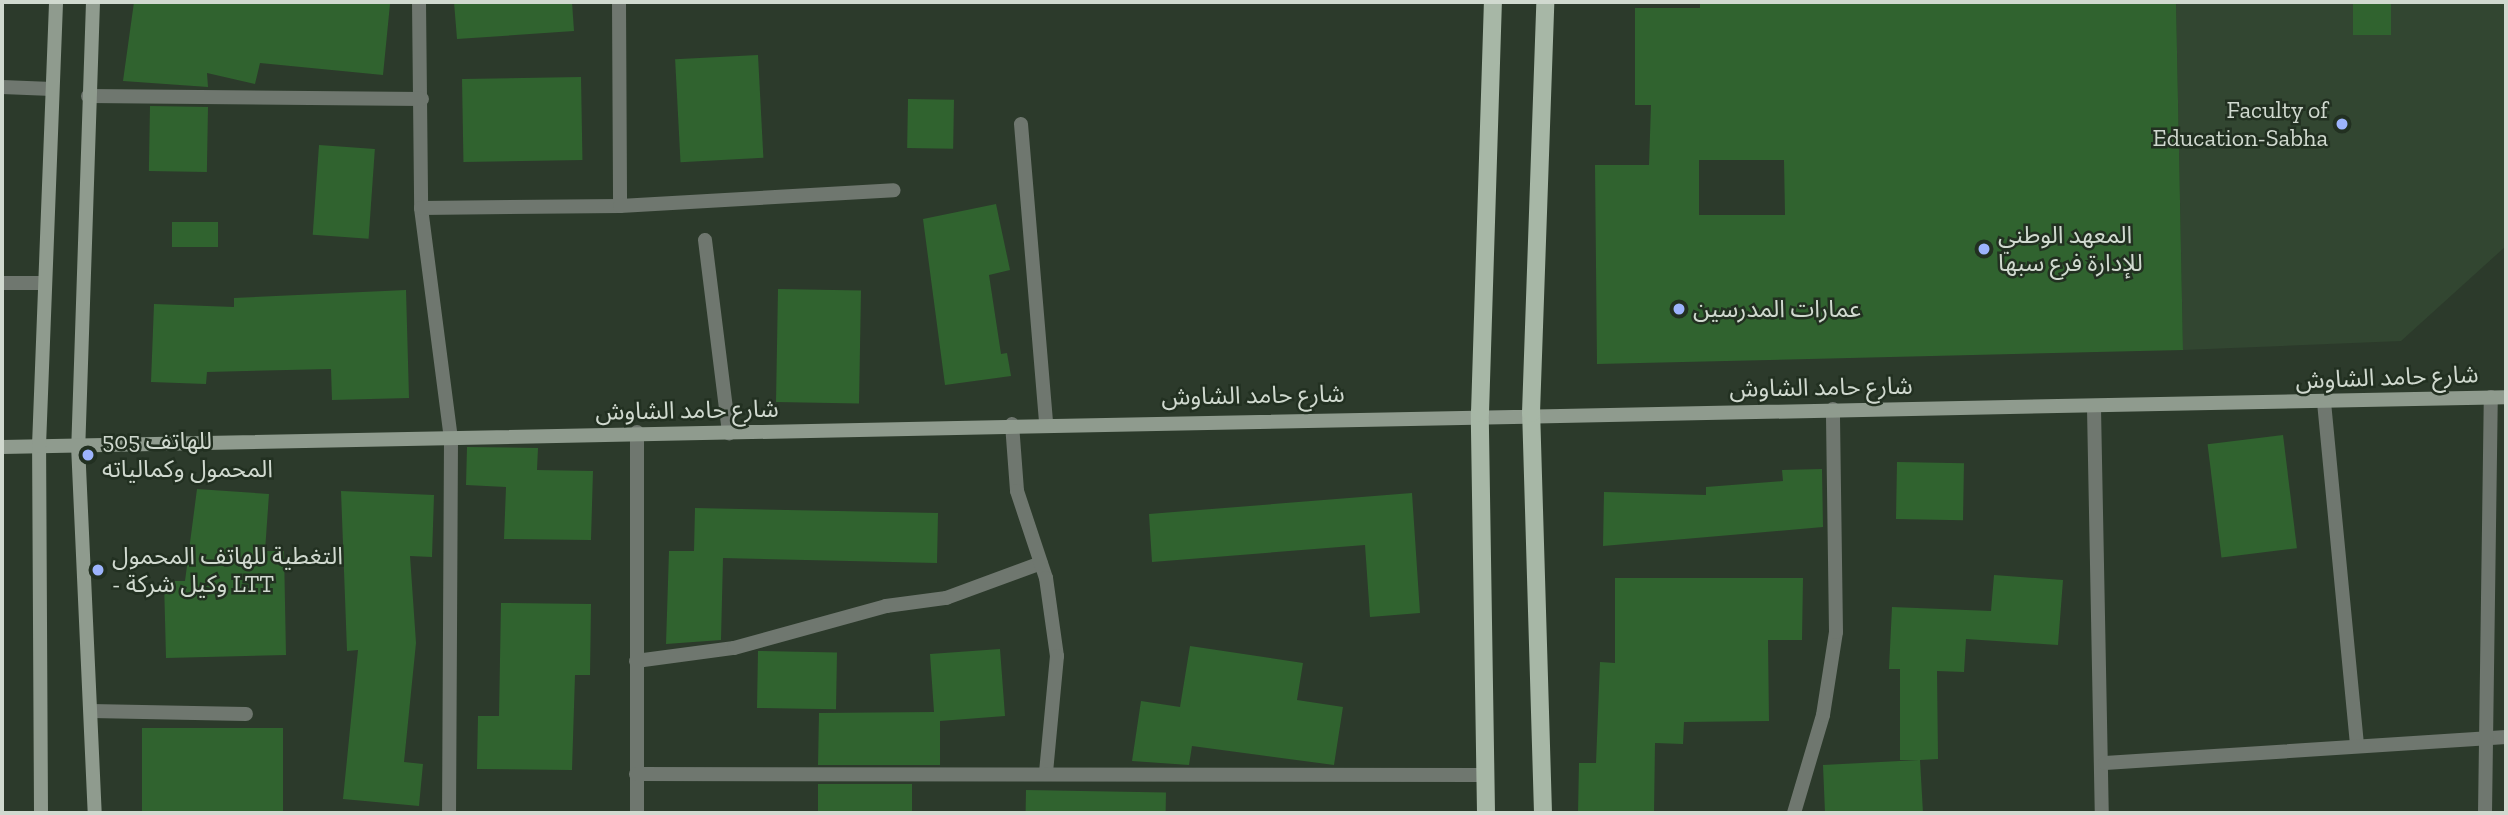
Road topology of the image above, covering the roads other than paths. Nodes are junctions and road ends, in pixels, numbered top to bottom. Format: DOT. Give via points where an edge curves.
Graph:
graph roads {
  1 [pos="55,2"];
  2 [pos="93,2"];
  3 [pos="419,2"];
  4 [pos="619,2"];
  5 [pos="1493,2"];
  6 [pos="1545,2"];
  7 [pos="2,87"];
  8 [pos="52,89"];
  9 [pos="88,96"];
  10 [pos="422,99"];
  11 [pos="1021,124"];
  12 [pos="894,190"];
  13 [pos="620,206"];
  14 [pos="421,208"];
  15 [pos="705,240"];
  16 [pos="44,283"];
  17 [pos="2,284"];
  18 [pos="2491,397"];
  19 [pos="2506,397"];
  20 [pos="2324,402"];
  21 [pos="2094,408"];
  22 [pos="1833,409"];
  23 [pos="1480,413"];
  24 [pos="1531,413"];
  25 [pos="1046,423"];
  26 [pos="1012,424"];
  27 [pos="637,432"];
  28 [pos="729,434"];
  29 [pos="451,439"];
  30 [pos="78,445"];
  31 [pos="39,446"];
  32 [pos="2,447"];
  33 [pos="1041,563"];
  34 [pos="636,661"];
  35 [pos="92,711"];
  36 [pos="246,714"];
  37 [pos="2485,736"];
  38 [pos="2506,737"];
  39 [pos="2357,743"];
  40 [pos="2105,763"];
  41 [pos="1046,773"];
  42 [pos="636,774"];
  43 [pos="1485,775"];
  44 [pos="41,813"];
  45 [pos="95,813"];
  46 [pos="449,813"];
  47 [pos="637,813"];
  48 [pos="1486,813"];
  49 [pos="1543,813"];
  50 [pos="1794,813"];
  51 [pos="2102,813"];
  52 [pos="2485,813"];
  1 -- 8 [label="street"];
  2 -- 9 [label="street"];
  3 -- 10 [label="street"];
  4 -- 13 [label="street"];
  5 -- 23 [label="main road"];
  6 -- 24 [label="main road"];
  7 -- 8 [label="street"];
  8 -- 16 [label="street"];
  9 -- 10 [label="street"];
  9 -- 30 [label="street"];
  10 -- 14 [label="street"];
  11 -- 25 [label="street"];
  12 -- 13 [label="street"];
  13 -- 14 [label="street"];
  14 -- 29 [label="street"];
  15 -- 28 [label="street"];
  16 -- 17 [label="street"];
  16 -- 31 [label="street"];
  18 -- 19 [label="street, شارع حامد الشاوش"];
  18 -- 20 [label="street, شارع حامد الشاوش"];
  18 -- 37 [label="street"];
  20 -- 21 [label="street, شارع حامد الشاوش"];
  20 -- 39 [label="street"];
  21 -- 22 [label="street, شارع حامد الشاوش"];
  21 -- 40 [label="street"];
  22 -- 24 [label="street, شارع حامد الشاوش"];
  22 -- 50 [label="street" via="1836,632 1823,715"];
  23 -- 24 [label="street, شارع حامد الشاوش"];
  23 -- 25 [label="street, شارع حامد الشاوش"];
  23 -- 43 [label="main road"];
  24 -- 49 [label="main road"];
  25 -- 26 [label="street, شارع حامد الشاوش"];
  26 -- 28 [label="street, شارع حامد الشاوش"];
  26 -- 33 [label="street" via="1017,491"];
  27 -- 28 [label="street, شارع حامد الشاوش"];
  27 -- 29 [label="street, شارع حامد الشاوش"];
  27 -- 34 [label="street"];
  29 -- 30 [label="street, شارع حامد الشاوش"];
  29 -- 46 [label="street"];
  30 -- 31 [label="street, شارع حامد الشاوش"];
  30 -- 35 [label="street"];
  31 -- 32 [label="street, شارع حامد الشاوش"];
  31 -- 44 [label="street"];
  33 -- 34 [label="street" via="946,598 886,606 734,648"];
  33 -- 41 [label="street" via="1057,656"];
  34 -- 42 [label="street"];
  35 -- 36 [label="street"];
  35 -- 45 [label="street"];
  37 -- 38 [label="street"];
  37 -- 39 [label="street"];
  37 -- 52 [label="street"];
  39 -- 40 [label="street"];
  40 -- 51 [label="street"];
  41 -- 42 [label="street"];
  41 -- 43 [label="street"];
  42 -- 47 [label="street"];
  43 -- 48 [label="main road"];
}
